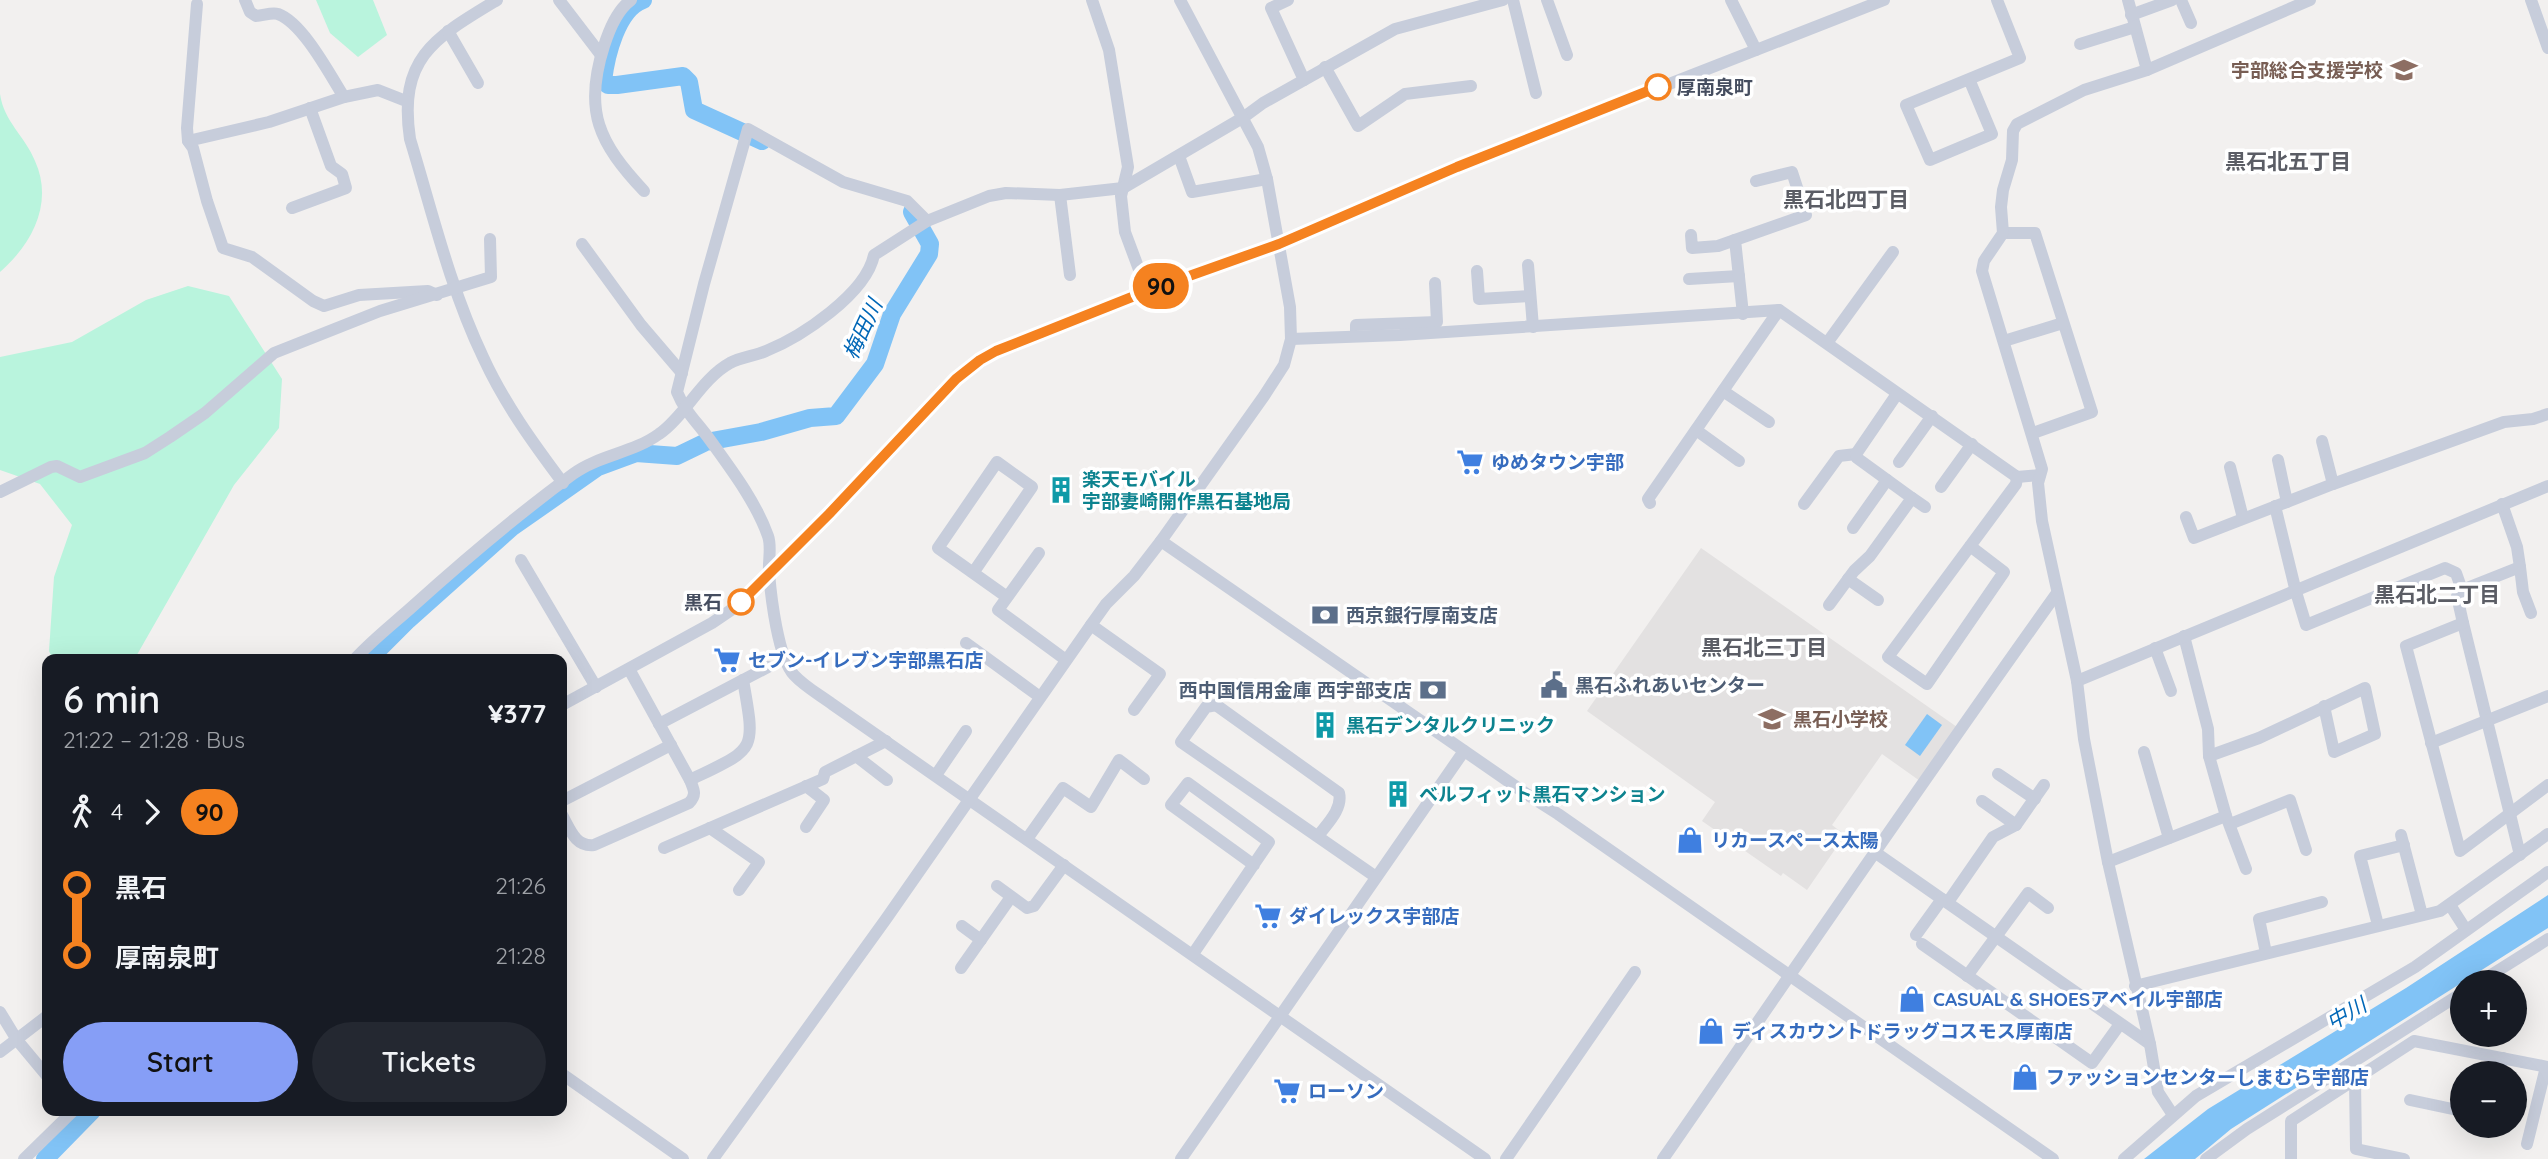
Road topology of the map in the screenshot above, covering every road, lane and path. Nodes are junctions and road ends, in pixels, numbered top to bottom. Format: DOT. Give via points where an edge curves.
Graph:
graph roads {
  1 [pos="245,0"];
  2 [pos="496,0"];
  3 [pos="559,0"];
  4 [pos="631,0"];
  5 [pos="1091,0"];
  6 [pos="1181,0"];
  7 [pos="1289,0"];
  8 [pos="1503,0"];
  9 [pos="1513,0"];
  10 [pos="1547,0"];
  11 [pos="1731,0"];
  12 [pos="1884,0"];
  13 [pos="1997,0"];
  14 [pos="2127,0"];
  15 [pos="2172,0"];
  16 [pos="2181,0"];
  17 [pos="2310,0"];
  18 [pos="2531,0"];
  19 [pos="1485,3"];
  20 [pos="197,4"];
  21 [pos="2133,21"];
  22 [pos="2191,23"];
  23 [pos="448,31"];
  24 [pos="2080,44"];
  25 [pos="2548,48"];
  26 [pos="1756,50"];
  27 [pos="601,55"];
  28 [pos="1567,55"];
  29 [pos="1325,67"];
  30 [pos="2147,70"];
  31 [pos="1969,79"];
  32 [pos="1304,80"];
  33 [pos="478,83"];
  34 [pos="1471,86"];
  35 [pos="1536,93"];
  36 [pos="344,97"];
  37 [pos="406,102"];
  38 [pos="310,108"];
  39 [pos="1244,117"];
  40 [pos="188,141"];
  41 [pos="1179,156"];
  42 [pos="1267,179"];
  43 [pos="1756,181"];
  44 [pos="1123,188"];
  45 [pos="644,191"];
  46 [pos="1060,195"];
  47 [pos="292,208"];
  48 [pos="923,223"];
  49 [pos="2003,233"];
  50 [pos="1691,235"];
  51 [pos="490,239"];
  52 [pos="1735,240"];
  53 [pos="582,244"];
  54 [pos="1279,244"];
  55 [pos="1893,252"];
  56 [pos="1528,265"];
  57 [pos="1477,271"];
  58 [pos="1070,275"];
  59 [pos="1739,276"];
  60 [pos="1689,280"];
  61 [pos="1435,283"];
  62 [pos="456,287"];
  63 [pos="1147,291"];
  64 [pos="438,295"];
  65 [pos="1530,296"];
  66 [pos="1779,310"];
  67 [pos="1743,314"];
  68 [pos="2063,323"];
  69 [pos="1533,327"];
  70 [pos="1356,335"];
  71 [pos="1291,339"];
  72 [pos="2004,341"];
  73 [pos="1827,343"];
  74 [pos="682,373"];
  75 [pos="1723,391"];
  76 [pos="1897,394"];
  77 [pos="684,408"];
  78 [pos="2548,414"];
  79 [pos="1932,416"];
  80 [pos="1769,422"];
  81 [pos="1696,430"];
  82 [pos="2033,433"];
  83 [pos="2322,441"];
  84 [pos="1972,444"];
  85 [pos="1856,454"];
  86 [pos="2278,460"];
  87 [pos="1739,461"];
  88 [pos="1899,463"];
  89 [pos="2230,467"];
  90 [pos="2040,475"];
  91 [pos="2017,477"];
  92 [pos="1887,480"];
  93 [pos="563,483"];
  94 [pos="2333,484"];
  95 [pos="2548,485"];
  96 [pos="1941,487"];
  97 [pos="0,492"];
  98 [pos="1912,498"];
  99 [pos="1650,503"];
  100 [pos="1804,504"];
  101 [pos="2281,504"];
  102 [pos="2502,504"];
  103 [pos="1925,507"];
  104 [pos="2186,517"];
  105 [pos="2243,519"];
  106 [pos="1853,528"];
  107 [pos="1161,541"];
  108 [pos="1970,546"];
  109 [pos="1039,553"];
  110 [pos="521,560"];
  111 [pos="2520,567"];
  112 [pos="769,572"];
  113 [pos="973,573"];
  114 [pos="1849,579"];
  115 [pos="2462,590"];
  116 [pos="2296,592"];
  117 [pos="2057,593"];
  118 [pos="1007,597"];
  119 [pos="1878,600"];
  120 [pos="1829,605"];
  121 [pos="2531,613"];
  122 [pos="2463,622"];
  123 [pos="1091,625"];
  124 [pos="2184,636"];
  125 [pos="966,643"];
  126 [pos="2155,648"];
  127 [pos="359,654"];
  128 [pos="1066,660"];
  129 [pos="768,667"];
  130 [pos="629,669"];
  131 [pos="743,680"];
  132 [pos="2077,681"];
  133 [pos="596,687"];
  134 [pos="2171,691"];
  135 [pos="2548,696"];
  136 [pos="1040,697"];
  137 [pos="567,702"];
  138 [pos="2324,706"];
  139 [pos="1134,710"];
  140 [pos="2487,721"];
  141 [pos="659,724"];
  142 [pos="966,731"];
  143 [pos="886,741"];
  144 [pos="2431,743"];
  145 [pos="671,745"];
  146 [pos="1464,751"];
  147 [pos="2144,752"];
  148 [pos="856,756"];
  149 [pos="2209,756"];
  150 [pos="1998,774"];
  151 [pos="936,775"];
  152 [pos="1144,779"];
  153 [pos="690,780"];
  154 [pos="887,780"];
  155 [pos="2044,785"];
  156 [pos="2548,785"];
  157 [pos="806,786"];
  158 [pos="567,799"];
  159 [pos="970,799"];
  160 [pos="2035,799"];
  161 [pos="1982,800"];
  162 [pos="2510,814"];
  163 [pos="2228,820"];
  164 [pos="567,824"];
  165 [pos="2016,825"];
  166 [pos="806,827"];
  167 [pos="710,828"];
  168 [pos="2548,834"];
  169 [pos="1318,836"];
  170 [pos="2169,838"];
  171 [pos="1027,839"];
  172 [pos="664,848"];
  173 [pos="2306,850"];
  174 [pos="1876,853"];
  175 [pos="2520,855"];
  176 [pos="2108,862"];
  177 [pos="1064,864"];
  178 [pos="1254,865"];
  179 [pos="2246,869"];
  180 [pos="2548,872"];
  181 [pos="1376,877"];
  182 [pos="997,886"];
  183 [pos="739,890"];
  184 [pos="1012,897"];
  185 [pos="1945,900"];
  186 [pos="2322,902"];
  187 [pos="2450,905"];
  188 [pos="2048,908"];
  189 [pos="2422,915"];
  190 [pos="2378,925"];
  191 [pos="962,926"];
  192 [pos="2466,930"];
  193 [pos="1995,936"];
  194 [pos="2548,939"];
  195 [pos="981,940"];
  196 [pos="2266,953"];
  197 [pos="1193,954"];
  198 [pos="961,968"];
  199 [pos="2499,970"];
  200 [pos="1634,972"];
  201 [pos="1791,975"];
  202 [pos="1967,976"];
  203 [pos="2135,986"];
  204 [pos="2450,1001"];
  205 [pos="0,1012"];
  206 [pos="1280,1016"];
  207 [pos="42,1020"];
  208 [pos="2120,1024"];
  209 [pos="17,1040"];
  210 [pos="2150,1044"];
  211 [pos="0,1052"];
  212 [pos="2503,1058"];
  213 [pos="2502,1061"];
  214 [pos="2547,1067"];
  215 [pos="42,1070"];
  216 [pos="567,1078"];
  217 [pos="2355,1080"];
  218 [pos="2410,1100"];
  219 [pos="2450,1108"];
  220 [pos="2173,1115"];
  221 [pos="68,1116"];
  222 [pos="2528,1144"];
  223 [pos="24,1159"];
  224 [pos="683,1159"];
  225 [pos="713,1159"];
  226 [pos="1181,1159"];
  227 [pos="1485,1159"];
  228 [pos="1506,1159"];
  229 [pos="1663,1159"];
  230 [pos="2053,1159"];
  231 [pos="2124,1159"];
  232 [pos="2206,1159"];
  233 [pos="2291,1159"];
  234 [pos="2404,1159"];
  1 -- 36 [label="street" via="256,16 274,13 298,30"];
  2 -- 23 [label="street"];
  3 -- 27 [label="street"];
  4 -- 27 [label="street" via="611,26"];
  5 -- 44 [label="street" via="1113,76 1128,167"];
  6 -- 39 [label="street"];
  7 -- 32 [label="street" via="1271,8"];
  8 -- 19 [label="street"];
  9 -- 35 [label="street"];
  10 -- 28 [label="street"];
  11 -- 26 [label="street"];
  12 -- 26 [label="street"];
  13 -- 31 [label="street" via="2021,58"];
  14 -- 21 [label="street"];
  15 -- 21 [label="street"];
  16 -- 22 [label="street"];
  17 -- 30 [label="street"];
  18 -- 25 [label="street"];
  19 -- 29 [label="street" via="1395,29"];
  20 -- 40 [label="street"];
  21 -- 24 [label="street"];
  21 -- 30 [label="street"];
  23 -- 33 [label="street"];
  23 -- 37 [label="street" via="420,60"];
  26 -- 54 [label="street" via="1457,167"];
  27 -- 45 [label="street" via="593,89 600,131 615,159"];
  29 -- 32 [label="street"];
  29 -- 34 [label="street" via="1358,126 1405,94"];
  30 -- 49 [label="street" via="2084,90 2017,124 2003,190"];
  31 -- 31 [label="street" via="1906,105 1930,160 1992,134"];
  32 -- 39 [label="street"];
  36 -- 37 [label="street" via="378,90"];
  36 -- 38 [label="street"];
  37 -- 62 [label="street" via="410,139"];
  38 -- 40 [label="street"];
  38 -- 47 [label="street" via="331,166 342,174 346,188"];
  39 -- 41 [label="street"];
  39 -- 42 [label="street"];
  40 -- 64 [label="street" via="223,248 252,257 324,306 359,295 429,291"];
  41 -- 42 [label="street" via="1192,192"];
  41 -- 44 [label="street"];
  42 -- 54 [label="street"];
  43 -- 52 [label="street" via="1792,172 1806,215"];
  44 -- 46 [label="street"];
  44 -- 63 [label="street" via="1125,232"];
  46 -- 48 [label="street" via="989,196"];
  46 -- 58 [label="street"];
  48 -- 74 [label="street" via="907,201 832,177 746,133"];
  48 -- 77 [label="street" via="874,256 857,288 826,314 766,351 732,361"];
  49 -- 68 [label="street" via="2035,233"];
  49 -- 72 [label="street" via="1982,271"];
  50 -- 52 [label="street" via="1692,248"];
  51 -- 62 [label="street" via="491,277"];
  52 -- 59 [label="street"];
  53 -- 74 [label="street"];
  54 -- 63 [label="street"];
  54 -- 71 [label="street"];
  55 -- 73 [label="street"];
  56 -- 65 [label="street"];
  57 -- 65 [label="street" via="1479,299"];
  59 -- 60 [label="street"];
  59 -- 67 [label="street"];
  61 -- 70 [label="street" via="1437,322 1356,325"];
  62 -- 64 [label="street"];
  62 -- 93 [label="street" via="503,398"];
  63 -- 112 [label="street" via="996,351 964,371"];
  64 -- 97 [label="street" via="380,311 274,353 205,413 145,453 80,477 51,467"];
  65 -- 69 [label="street"];
  66 -- 67 [label="street"];
  66 -- 73 [label="street"];
  66 -- 75 [label="street"];
  67 -- 69 [label="street"];
  68 -- 72 [label="street"];
  68 -- 82 [label="street" via="2092,412"];
  69 -- 70 [label="street"];
  70 -- 71 [label="street"];
  71 -- 107 [label="street" via="1278,374"];
  72 -- 82 [label="street"];
  73 -- 76 [label="street"];
  74 -- 77 [label="street" via="677,392"];
  75 -- 80 [label="street"];
  75 -- 81 [label="street"];
  76 -- 79 [label="street"];
  76 -- 85 [label="street"];
  77 -- 93 [label="street" via="660,434 593,463"];
  77 -- 112 [label="street" via="712,442 761,519 769,540"];
  78 -- 94 [label="street" via="2504,422"];
  79 -- 84 [label="street"];
  79 -- 88 [label="street"];
  81 -- 87 [label="street"];
  81 -- 99 [label="street" via="1648,499"];
  82 -- 90 [label="street"];
  83 -- 94 [label="street"];
  84 -- 91 [label="street"];
  84 -- 96 [label="street"];
  85 -- 92 [label="street"];
  85 -- 100 [label="street" via="1839,456"];
  86 -- 101 [label="street"];
  89 -- 105 [label="street"];
  90 -- 91 [label="street"];
  90 -- 117 [label="street" via="2042,522"];
  91 -- 108 [label="street"];
  92 -- 98 [label="street"];
  92 -- 106 [label="street"];
  93 -- 127 [label="street" via="494,535"];
  94 -- 101 [label="street"];
  95 -- 102 [label="street"];
  98 -- 103 [label="street"];
  98 -- 114 [label="street"];
  101 -- 105 [label="street"];
  101 -- 116 [label="street"];
  102 -- 111 [label="street"];
  102 -- 116 [label="street"];
  104 -- 105 [label="street" via="2194,538"];
  107 -- 123 [label="street"];
  107 -- 146 [label="street"];
  108 -- 108 [label="street" via="2004,572 1927,684 1888,657"];
  109 -- 118 [label="street"];
  110 -- 133 [label="street"];
  111 -- 115 [label="street"];
  111 -- 121 [label="street"];
  112 -- 130 [label="street" via="726,614"];
  112 -- 143 [label="street" via="781,648 793,674"];
  113 -- 113 [label="street" via="1032,487 997,462 937,548"];
  113 -- 118 [label="street"];
  114 -- 119 [label="street"];
  114 -- 120 [label="street"];
  115 -- 116 [label="street" via="2456,573 2445,568 2306,625"];
  115 -- 122 [label="street" via="2457,596"];
  116 -- 124 [label="street"];
  117 -- 132 [label="street"];
  117 -- 174 [label="street"];
  118 -- 128 [label="street" via="998,610"];
  122 -- 140 [label="street"];
  122 -- 144 [label="street" via="2406,646"];
  123 -- 128 [label="street"];
  123 -- 139 [label="street" via="1160,674"];
  124 -- 126 [label="street"];
  124 -- 149 [label="street" via="2208,729"];
  125 -- 136 [label="street"];
  126 -- 132 [label="street"];
  126 -- 134 [label="street"];
  128 -- 136 [label="street"];
  129 -- 131 [label="street"];
  130 -- 133 [label="street"];
  130 -- 141 [label="street"];
  131 -- 141 [label="street"];
  131 -- 153 [label="street" via="751,737 745,749 739,757"];
  132 -- 176 [label="street"];
  133 -- 137 [label="street"];
  135 -- 140 [label="street"];
  136 -- 159 [label="street"];
  138 -- 138 [label="street" via="2334,752 2375,734 2365,688"];
  138 -- 149 [label="street"];
  140 -- 144 [label="street"];
  140 -- 162 [label="street"];
  141 -- 145 [label="street"];
  142 -- 151 [label="street"];
  143 -- 148 [label="street"];
  143 -- 151 [label="street"];
  144 -- 162 [label="street" via="2460,851"];
  145 -- 153 [label="street"];
  145 -- 158 [label="street"];
  146 -- 181 [label="street"];
  146 -- 201 [label="street"];
  147 -- 170 [label="street"];
  148 -- 154 [label="street"];
  148 -- 157 [label="street"];
  149 -- 163 [label="street"];
  150 -- 160 [label="street"];
  151 -- 159 [label="street"];
  152 -- 171 [label="street" via="1119,760 1091,807 1063,788"];
  153 -- 164 [label="street" via="695,792 690,803 594,845 575,839"];
  155 -- 160 [label="street"];
  156 -- 162 [label="street"];
  157 -- 166 [label="street" via="824,800"];
  157 -- 167 [label="street"];
  159 -- 171 [label="street"];
  159 -- 225 [label="street"];
  160 -- 165 [label="street"];
  161 -- 165 [label="street"];
  162 -- 175 [label="street"];
  163 -- 170 [label="street"];
  163 -- 173 [label="street" via="2290,800"];
  163 -- 179 [label="street"];
  165 -- 185 [label="street" via="1993,837"];
  167 -- 172 [label="street"];
  167 -- 183 [label="street" via="759,862"];
  168 -- 175 [label="street"];
  169 -- 169 [label="street" via="1338,808 1339,793 1216,705 1206,707 1181,742"];
  169 -- 181 [label="street"];
  170 -- 176 [label="street"];
  171 -- 177 [label="street"];
  174 -- 185 [label="street"];
  174 -- 201 [label="street"];
  175 -- 187 [label="street"];
  176 -- 203 [label="street"];
  177 -- 184 [label="street" via="1034,906 1027,908"];
  177 -- 197 [label="street"];
  178 -- 178 [label="street" via="1171,805 1188,783 1269,842"];
  178 -- 197 [label="street"];
  180 -- 192 [label="street"];
  181 -- 206 [label="street"];
  182 -- 184 [label="street"];
  184 -- 195 [label="street"];
  185 -- 193 [label="street"];
  185 -- 202 [label="street" via="1919,939"];
  186 -- 196 [label="street" via="2259,919"];
  187 -- 189 [label="street"];
  187 -- 192 [label="street"];
  188 -- 193 [label="street" via="2028,893"];
  189 -- 190 [label="street"];
  189 -- 190 [label="street" via="2402,840 2360,856"];
  190 -- 196 [label="street"];
  191 -- 195 [label="street"];
  192 -- 220 [label="street" via="2415,967 2196,1096"];
  193 -- 202 [label="street"];
  193 -- 208 [label="street"];
  194 -- 199 [label="street"];
  195 -- 198 [label="street"];
  196 -- 203 [label="street"];
  197 -- 206 [label="street"];
  200 -- 228 [label="street"];
  201 -- 229 [label="street"];
  201 -- 230 [label="street"];
  202 -- 208 [label="street" via="2092,1063"];
  203 -- 210 [label="street"];
  204 -- 232 [label="street"];
  205 -- 209 [label="street"];
  206 -- 226 [label="street"];
  206 -- 227 [label="street"];
  207 -- 209 [label="street"];
  208 -- 210 [label="street"];
  209 -- 211 [label="street"];
  209 -- 215 [label="street"];
  210 -- 220 [label="street" via="2158,1092"];
  212 -- 213 [label="street"];
  212 -- 214 [label="street"];
  212 -- 217 [label="street" via="2414,1041"];
  214 -- 222 [label="street"];
  216 -- 224 [label="street"];
  217 -- 233 [label="street" via="2291,1121"];
  217 -- 234 [label="street" via="2356,1149"];
  218 -- 219 [label="street"];
  220 -- 231 [label="street"];
  221 -- 223 [label="street"];
}
